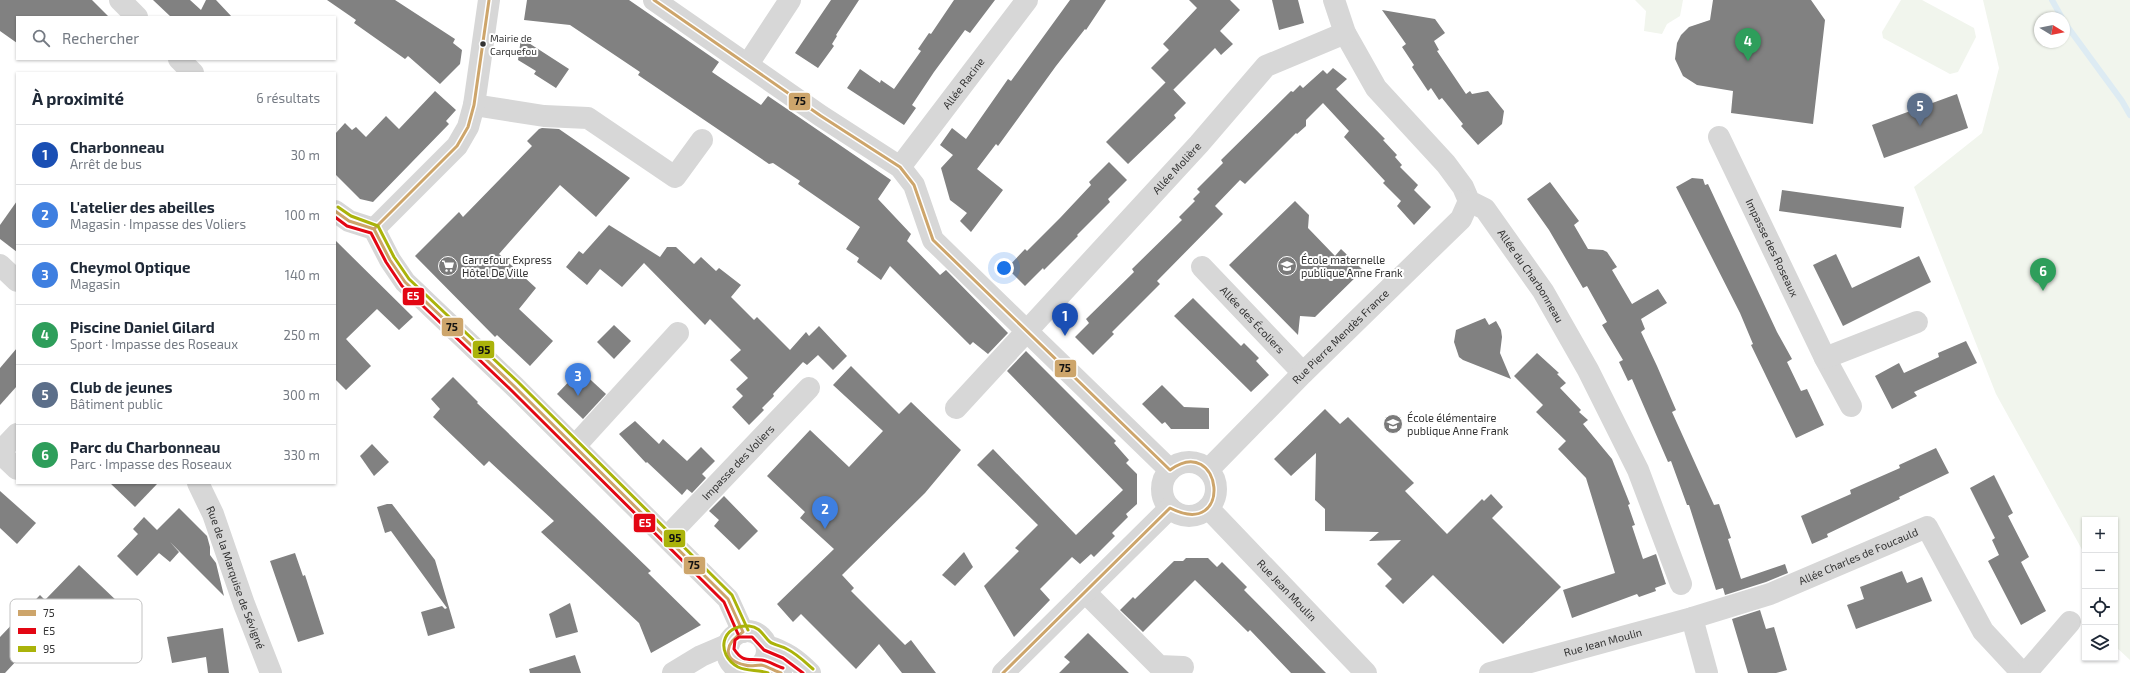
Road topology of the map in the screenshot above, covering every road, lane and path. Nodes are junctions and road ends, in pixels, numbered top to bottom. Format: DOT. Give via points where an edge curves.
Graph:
graph roads {
  1 [pos="120,0"];
  2 [pos="489,0"];
  3 [pos="654,0"];
  4 [pos="790,0"];
  5 [pos="1027,0"];
  6 [pos="1334,0"];
  7 [pos="136,16"];
  8 [pos="1345,34"];
  9 [pos="180,60"];
  10 [pos="748,64"];
  11 [pos="192,72"];
  12 [pos="474,105"];
  13 [pos="1719,137"];
  14 [pos="702,140"];
  15 [pos="900,168"];
  16 [pos="1469,201"];
  17 [pos="336,212"];
  18 [pos="374,229"];
  19 [pos="0,265"];
  20 [pos="1202,268"];
  21 [pos="16,280"];
  22 [pos="1917,322"];
  23 [pos="1028,332"];
  24 [pos="678,333"];
  25 [pos="1826,358"];
  26 [pos="1303,373"];
  27 [pos="809,388"];
  28 [pos="1851,406"];
  29 [pos="956,408"];
  30 [pos="16,435"];
  31 [pos="575,446"];
  32 [pos="0,453"];
  33 [pos="16,468"];
  34 [pos="1170,470"];
  35 [pos="1208,470"];
  36 [pos="198,484"];
  37 [pos="1170,508"];
  38 [pos="1208,508"];
  39 [pos="667,537"];
  40 [pos="1681,584"];
  41 [pos="1084,592"];
  42 [pos="1692,618"];
  43 [pos="2070,622"];
  44 [pos="736,638"];
  45 [pos="770,661"];
  46 [pos="1183,667"];
  47 [pos="730,671"];
  48 [pos="271,673"];
  49 [pos="673,673"];
  50 [pos="810,673"];
  51 [pos="1003,673"];
  52 [pos="1366,673"];
  53 [pos="1490,673"];
  54 [pos="1707,673"];
  55 [pos="2022,673"];
  56 [pos="2026,673"];
  1 -- 7 [label="street"];
  2 -- 12 [label="street"];
  3 -- 10 [label="street"];
  4 -- 10 [label="street"];
  5 -- 15 [label="street, Allée Racine"];
  6 -- 8 [label="street"];
  8 -- 16 [label="street" via="1376,88 1446,164 1463,187"];
  8 -- 23 [label="street, Allée Molière" via="1266,66 1199,144"];
  9 -- 11 [label="street"];
  10 -- 15 [label="street"];
  12 -- 14 [label="street" via="544,116 588,118 675,177"];
  12 -- 18 [label="street" via="468,127 457,146"];
  13 -- 25 [label="street, Impasse des Roseaux"];
  15 -- 23 [label="street" via="914,185 933,240"];
  16 -- 26 [label="street, Rue Pierre Mendès France" via="1461,219"];
  16 -- 40 [label="street, Allée du Charbonneau" via="1485,209 1507,237 1543,291 1588,370 1638,470"];
  17 -- 18 [label="street" via="349,220"];
  18 -- 31 [label="street" via="405,282"];
  19 -- 21 [label="street"];
  20 -- 26 [label="street, Allée des Écoliers"];
  22 -- 25 [label="street"];
  23 -- 29 [label="street, Allée Molière"];
  23 -- 34 [label="street"];
  24 -- 31 [label="street"];
  25 -- 28 [label="street, Impasse des Roseaux"];
  26 -- 35 [label="street, Rue Pierre Mendès France"];
  27 -- 39 [label="street, Impasse des Voliers"];
  30 -- 32 [label="street"];
  31 -- 39 [label="street"];
  32 -- 33 [label="street"];
  34 -- 35 [label="street" via="1185,462 1193,462"];
  34 -- 37 [label="street" via="1162,489"];
  35 -- 38 [label="street" via="1216,489"];
  36 -- 48 [label="street, Rue de la Marquise de Sévigné" via="213,514"];
  37 -- 38 [label="street" via="1176,513 1193,515"];
  37 -- 41 [label="street"];
  38 -- 52 [label="street, Rue Jean Moulin"];
  39 -- 44 [label="street" via="728,599"];
  41 -- 46 [label="street" via="1159,666"];
  41 -- 51 [label="street"];
  42 -- 53 [label="street, Rue Jean Moulin"];
  42 -- 54 [label="street"];
  42 -- 55 [label="street, Allée Charles de Foucauld" via="1770,594 1927,527 1983,631"];
  43 -- 56 [label="street"];
  44 -- 45 [label="street" via="755,632 764,640"];
  44 -- 47 [label="street" via="728,656"];
  44 -- 49 [label="street"];
  45 -- 47 [label="street" via="751,670"];
  45 -- 50 [label="street" via="786,652"];
}
